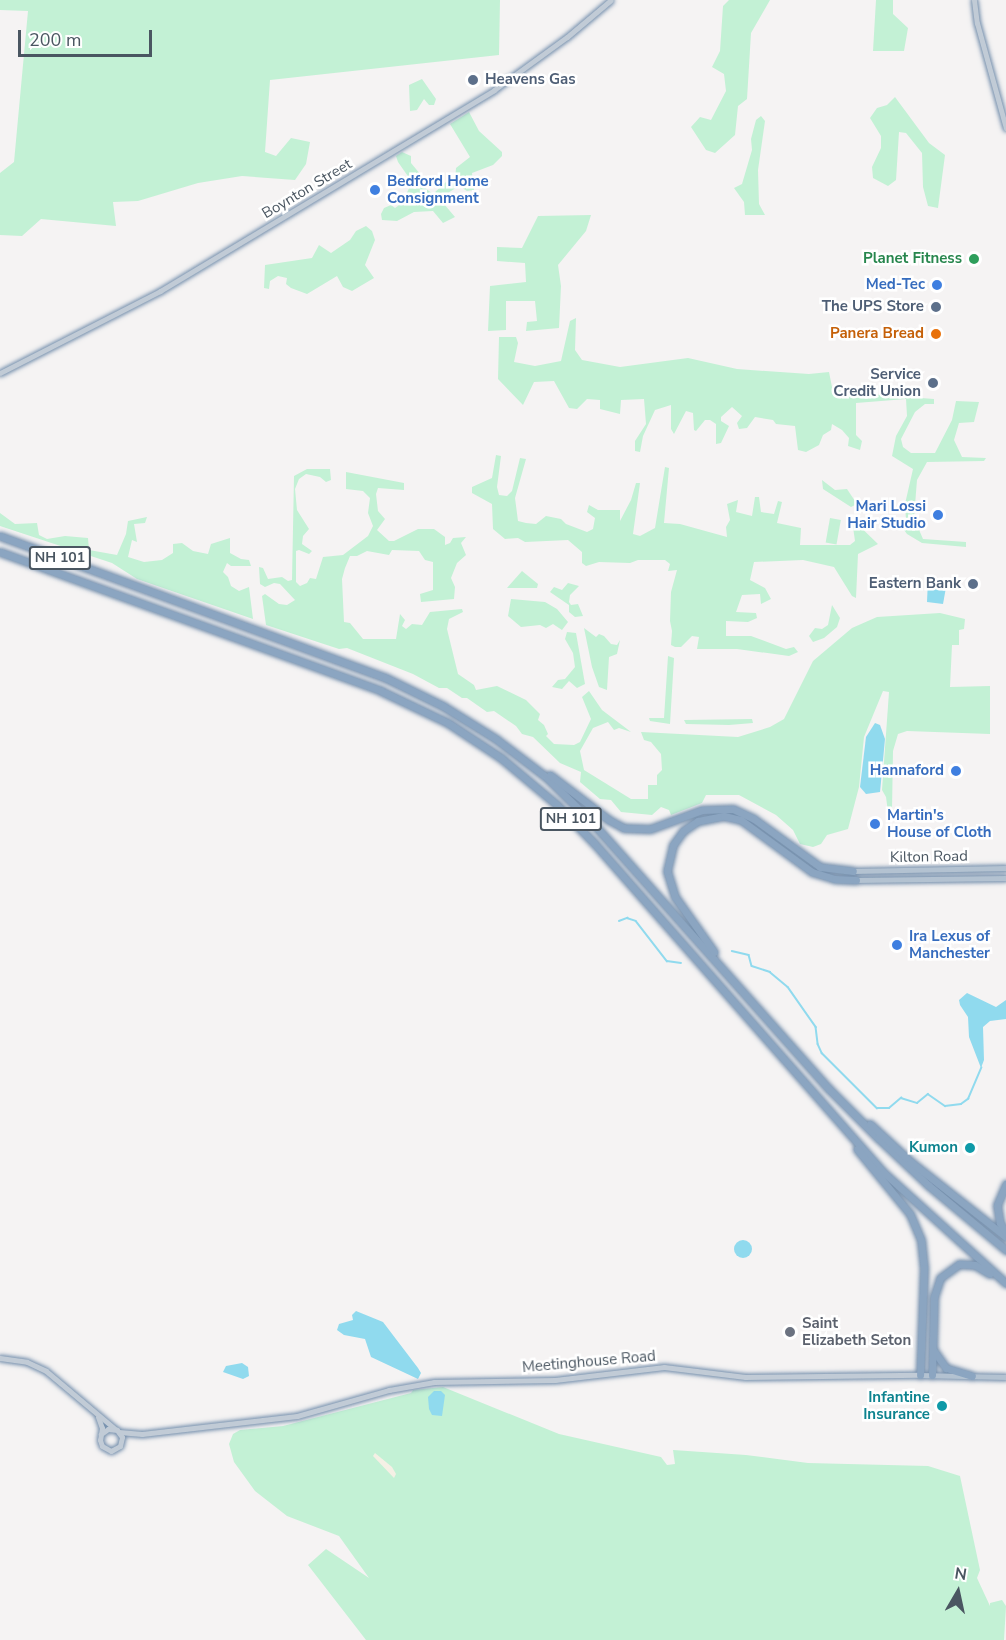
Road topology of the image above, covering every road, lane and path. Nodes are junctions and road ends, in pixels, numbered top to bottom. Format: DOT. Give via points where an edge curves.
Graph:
graph roads {
  1 [pos="611,0"];
  2 [pos="974,0"];
  3 [pos="1006,128"];
  4 [pos="0,373"];
  5 [pos="0,536"];
  6 [pos="0,552"];
  7 [pos="516,753"];
  8 [pos="1006,868"];
  9 [pos="852,871"];
  10 [pos="1006,878"];
  11 [pos="856,880"];
  12 [pos="732,979"];
  13 [pos="828,1088"];
  14 [pos="850,1136"];
  15 [pos="1006,1184"];
  16 [pos="1006,1235"];
  17 [pos="1006,1250"];
  18 [pos="1006,1285"];
  19 [pos="932,1346"];
  20 [pos="0,1358"];
  21 [pos="920,1375"];
  22 [pos="932,1375"];
  23 [pos="972,1376"];
  24 [pos="1006,1377"];
  25 [pos="94,1411"];
  26 [pos="117,1431"];
  27 [pos="101,1434"];
  28 [pos="142,1434"];
  29 [pos="122,1443"];
  1 -- 4 [label="street, Boynton Street" via="567,38 494,90 146,299"];
  2 -- 3 [label="street" via="976,23"];
  5 -- 7 [label="highway, NH 101" via="386,678 457,713"];
  6 -- 14 [label="highway, NH 101" via="381,691 429,713 483,746 534,784 579,828"];
  7 -- 9 [label="highway" via="624,828 650,829 702,810 733,809 754,819 820,867"];
  7 -- 12 [label="highway, NH 101" via="591,821"];
  8 -- 9 [label="main road, Kilton Road"];
  10 -- 11 [label="main road, Kilton Road"];
  11 -- 12 [label="highway" via="812,872 741,820 715,816 690,825 673,845 668,880 675,897"];
  12 -- 13 [label="highway, NH 101"];
  13 -- 16 [label="highway" via="910,1162"];
  13 -- 17 [label="highway, NH 101" via="911,1170"];
  14 -- 18 [label="highway, NH 101" via="912,1200"];
  14 -- 21 [label="highway" via="862,1157 910,1214 921,1240 924,1268"];
  15 -- 16 [label="highway" via="997,1205"];
  18 -- 19 [label="highway" via="975,1265 959,1264 945,1272 935,1289"];
  19 -- 22 [label="highway"];
  19 -- 23 [label="highway" via="946,1368"];
  20 -- 25 [label="street" via="27,1362 46,1371"];
  21 -- 22 [label="main road, Meetinghouse Road"];
  21 -- 28 [label="street, Meetinghouse Road" via="745,1377 664,1367 555,1380 434,1382 389,1390 297,1416"];
  22 -- 23 [label="main road, Meetinghouse Road"];
  23 -- 24 [label="main road, Meetinghouse Road"];
  25 -- 26 [label="street"];
  25 -- 27 [label="street"];
  26 -- 27 [label="street, Meetinghouse Road" via="108,1428"];
  26 -- 28 [label="street, Meetinghouse Road"];
  26 -- 29 [label="street"];
  27 -- 29 [label="street" via="100,1443 106,1449 115,1450"];
  28 -- 29 [label="street, Meetinghouse Road"];
}
